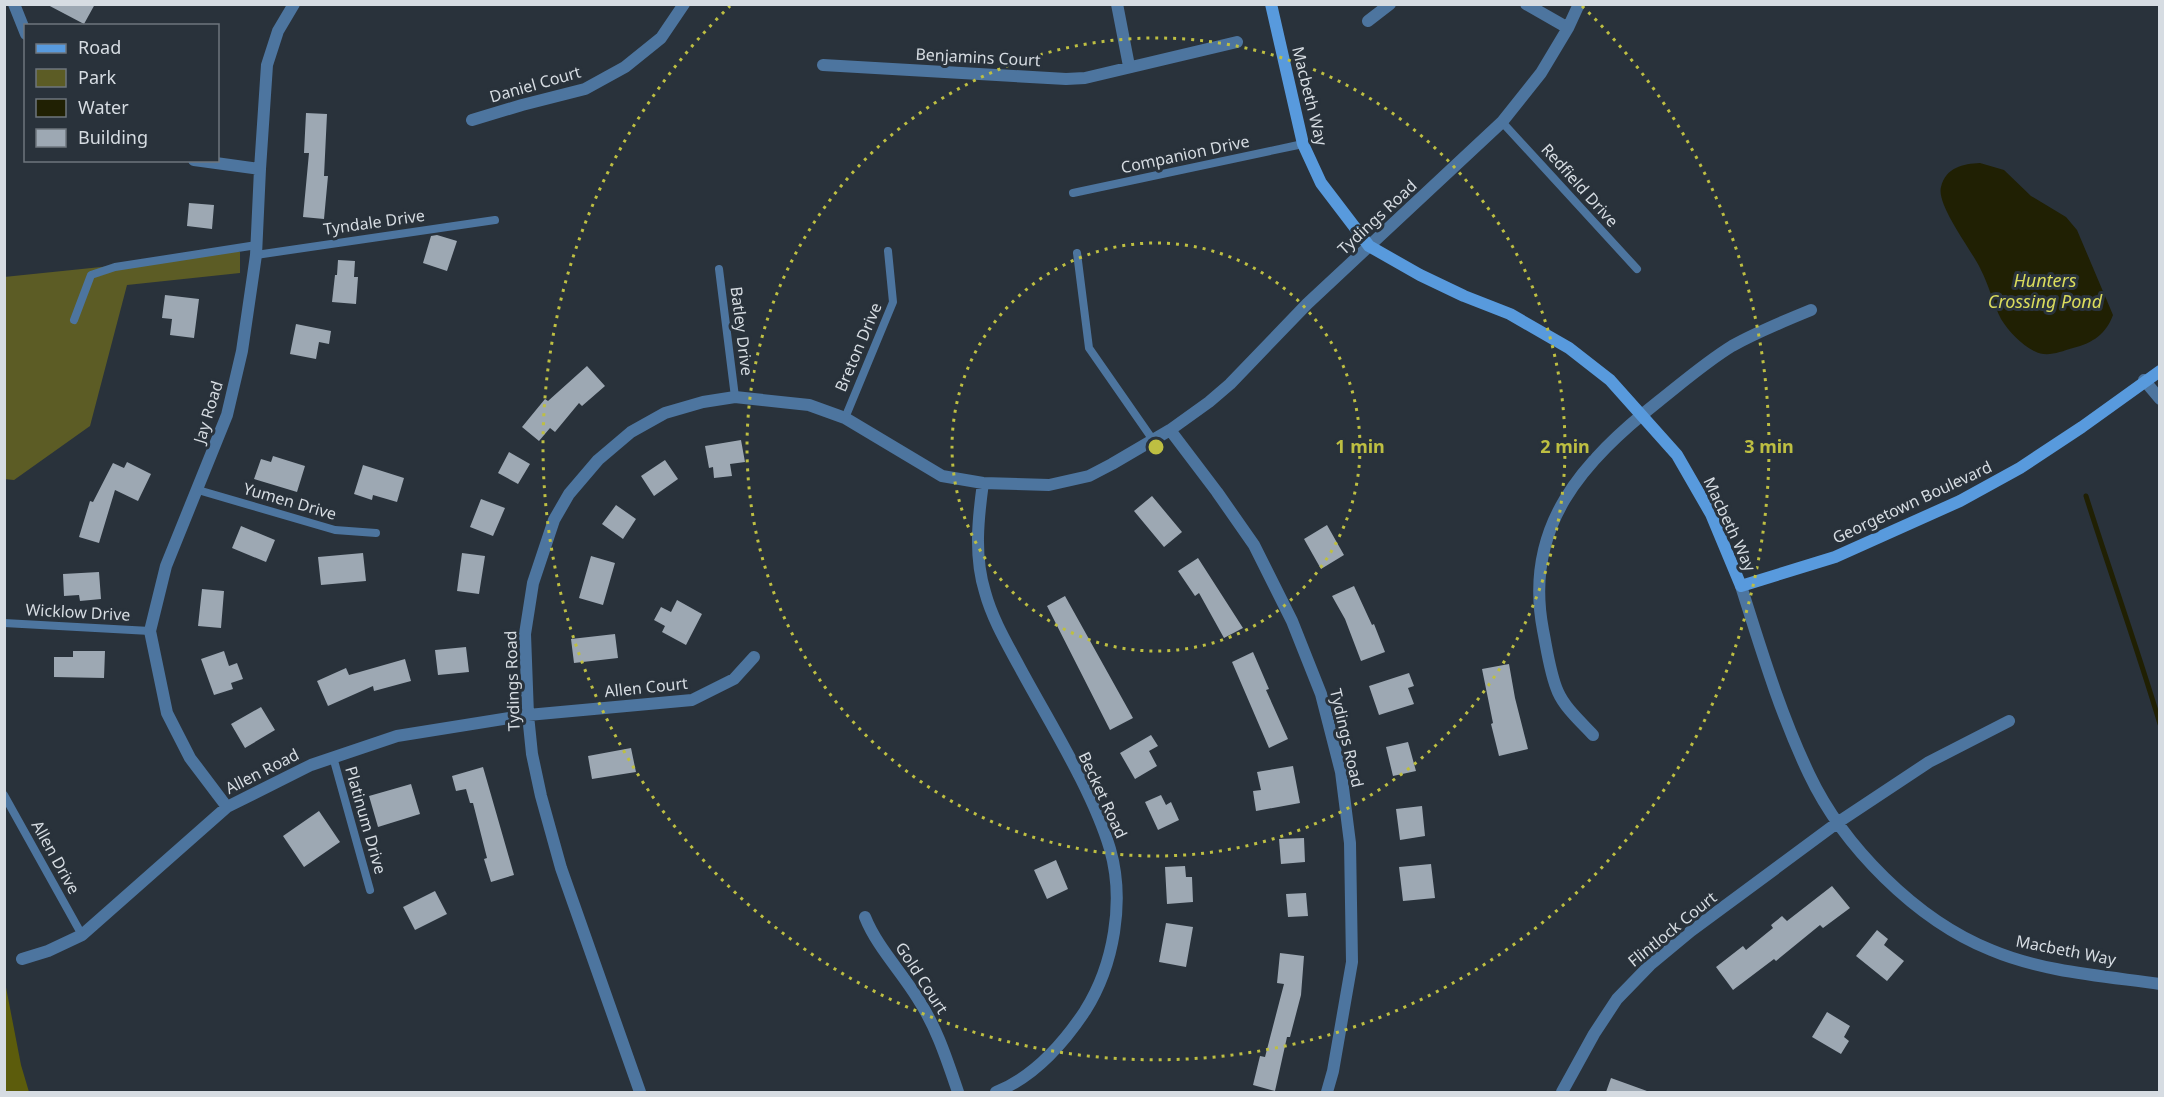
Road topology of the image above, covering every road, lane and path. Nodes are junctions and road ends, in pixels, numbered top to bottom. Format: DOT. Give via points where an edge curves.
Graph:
graph roads {
  1 [pos="14,4"];
  2 [pos="294,4"];
  3 [pos="684,4"];
  4 [pos="1117,4"];
  5 [pos="1271,4"];
  6 [pos="1390,4"];
  7 [pos="1526,4"];
  8 [pos="1579,4"];
  9 [pos="1368,21"];
  10 [pos="1568,28"];
  11 [pos="24,29"];
  12 [pos="1237,42"];
  13 [pos="823,65"];
  14 [pos="1129,66"];
  15 [pos="472,120"];
  16 [pos="1502,122"];
  17 [pos="1303,144"];
  18 [pos="209,162"];
  19 [pos="260,169"];
  20 [pos="1073,194"];
  21 [pos="495,220"];
  22 [pos="1370,246"];
  23 [pos="256,250"];
  24 [pos="888,251"];
  25 [pos="1077,252"];
  26 [pos="719,269"];
  27 [pos="1637,269"];
  28 [pos="1811,310"];
  29 [pos="74,320"];
  30 [pos="2160,361"];
  31 [pos="2160,371"];
  32 [pos="2144,380"];
  33 [pos="735,397"];
  34 [pos="2160,399"];
  35 [pos="1642,414"];
  36 [pos="845,418"];
  37 [pos="1170,430"];
  38 [pos="1153,440"];
  39 [pos="983,483"];
  40 [pos="198,490"];
  41 [pos="376,533"];
  42 [pos="1741,586"];
  43 [pos="4,623"];
  44 [pos="150,631"];
  45 [pos="754,657"];
  46 [pos="528,715"];
  47 [pos="2009,721"];
  48 [pos="1593,735"];
  49 [pos="333,757"];
  50 [pos="4,795"];
  51 [pos="227,807"];
  52 [pos="1837,823"];
  53 [pos="370,890"];
  54 [pos="865,917"];
  55 [pos="82,935"];
  56 [pos="22,959"];
  57 [pos="2160,984"];
  58 [pos="640,1092"];
  59 [pos="958,1092"];
  60 [pos="996,1092"];
  61 [pos="1328,1092"];
  62 [pos="1562,1092"];
  1 -- 11 [label="street"];
  2 -- 19 [label="street, Jay Road" via="278,31 267,64"];
  3 -- 15 [label="street, Daniel Court" via="661,38 625,67 585,89"];
  4 -- 14 [label="street"];
  5 -- 17 [label="street, Macbeth Way"];
  6 -- 9 [label="street"];
  7 -- 10 [label="street"];
  8 -- 10 [label="street, Tydings Road"];
  10 -- 16 [label="street, Tydings Road" via="1541,73"];
  12 -- 14 [label="street, Benjamins Court"];
  13 -- 14 [label="street, Benjamins Court" via="1066,79"];
  16 -- 22 [label="street, Tydings Road"];
  16 -- 27 [label="lane, Redfield Drive"];
  17 -- 20 [label="lane, Companion Drive"];
  17 -- 22 [label="street, Macbeth Way" via="1321,183"];
  18 -- 19 [label="street"];
  19 -- 23 [label="street, Jay Road"];
  21 -- 23 [label="lane, Tyndale Drive"];
  22 -- 35 [label="street, Macbeth Way" via="1420,275 1510,314 1569,348 1610,380"];
  22 -- 37 [label="street, Tydings Road" via="1230,384"];
  23 -- 29 [label="lane, Tyndale Drive" via="115,267 91,275"];
  23 -- 40 [label="street, Jay Road" via="242,351 227,415"];
  24 -- 36 [label="lane, Breton Drive" via="893,302"];
  25 -- 38 [label="lane" via="1089,348"];
  26 -- 33 [label="lane, Batley Drive"];
  28 -- 35 [label="street" via="1732,346"];
  30 -- 32 [label="street, Georgetown Boulevard"];
  31 -- 32 [label="street, Georgetown Boulevard"];
  32 -- 34 [label="street"];
  32 -- 42 [label="street, Georgetown Boulevard" via="2020,468 1960,501 1835,557"];
  33 -- 36 [label="street, Tydings Road" via="809,405"];
  33 -- 46 [label="street, Tydings Road" via="665,413 631,432 598,460 569,494 554,520 533,583 525,634"];
  35 -- 42 [label="street, Macbeth Way" via="1677,455 1711,514"];
  35 -- 48 [label="street" via="1608,444 1568,494 1551,527 1539,578 1540,615 1558,693"];
  36 -- 39 [label="street, Tydings Road" via="942,476"];
  37 -- 38 [label="street, Tydings Road"];
  37 -- 61 [label="street, Tydings Road" via="1254,545 1292,621 1321,694 1341,772 1350,843 1352,962"];
  38 -- 39 [label="street, Tydings Road" via="1112,465 1076,480 1049,485"];
  39 -- 60 [label="street, Becket Road" via="978,519 984,591 1001,632 1096,813 1110,850 1117,907 1113,942 1103,974 1072,1032 1030,1073"];
  40 -- 41 [label="lane, Yumen Drive" via="335,530"];
  40 -- 44 [label="street, Jay Road" via="166,566"];
  42 -- 52 [label="street, Macbeth Way" via="1776,697 1809,775"];
  43 -- 44 [label="lane, Wicklow Drive"];
  44 -- 51 [label="street, Jay Road" via="167,714 190,758"];
  45 -- 46 [label="street, Allen Court" via="734,679 692,700"];
  46 -- 49 [label="street, Allen Road" via="397,736"];
  46 -- 58 [label="street, Tydings Road" via="541,796 561,868"];
  47 -- 52 [label="street, Flintlock Court" via="1929,762"];
  49 -- 51 [label="street, Allen Road"];
  49 -- 53 [label="lane, Platinum Drive"];
  50 -- 55 [label="lane, Allen Drive"];
  51 -- 55 [label="street, Allen Road"];
  52 -- 57 [label="street, Macbeth Way" via="1914,906 1991,951 2036,965"];
  52 -- 62 [label="street, Flintlock Court" via="1650,964 1617,999"];
  54 -- 59 [label="street, Gold Court" via="934,1024"];
  55 -- 56 [label="street, Allen Road"];
}
